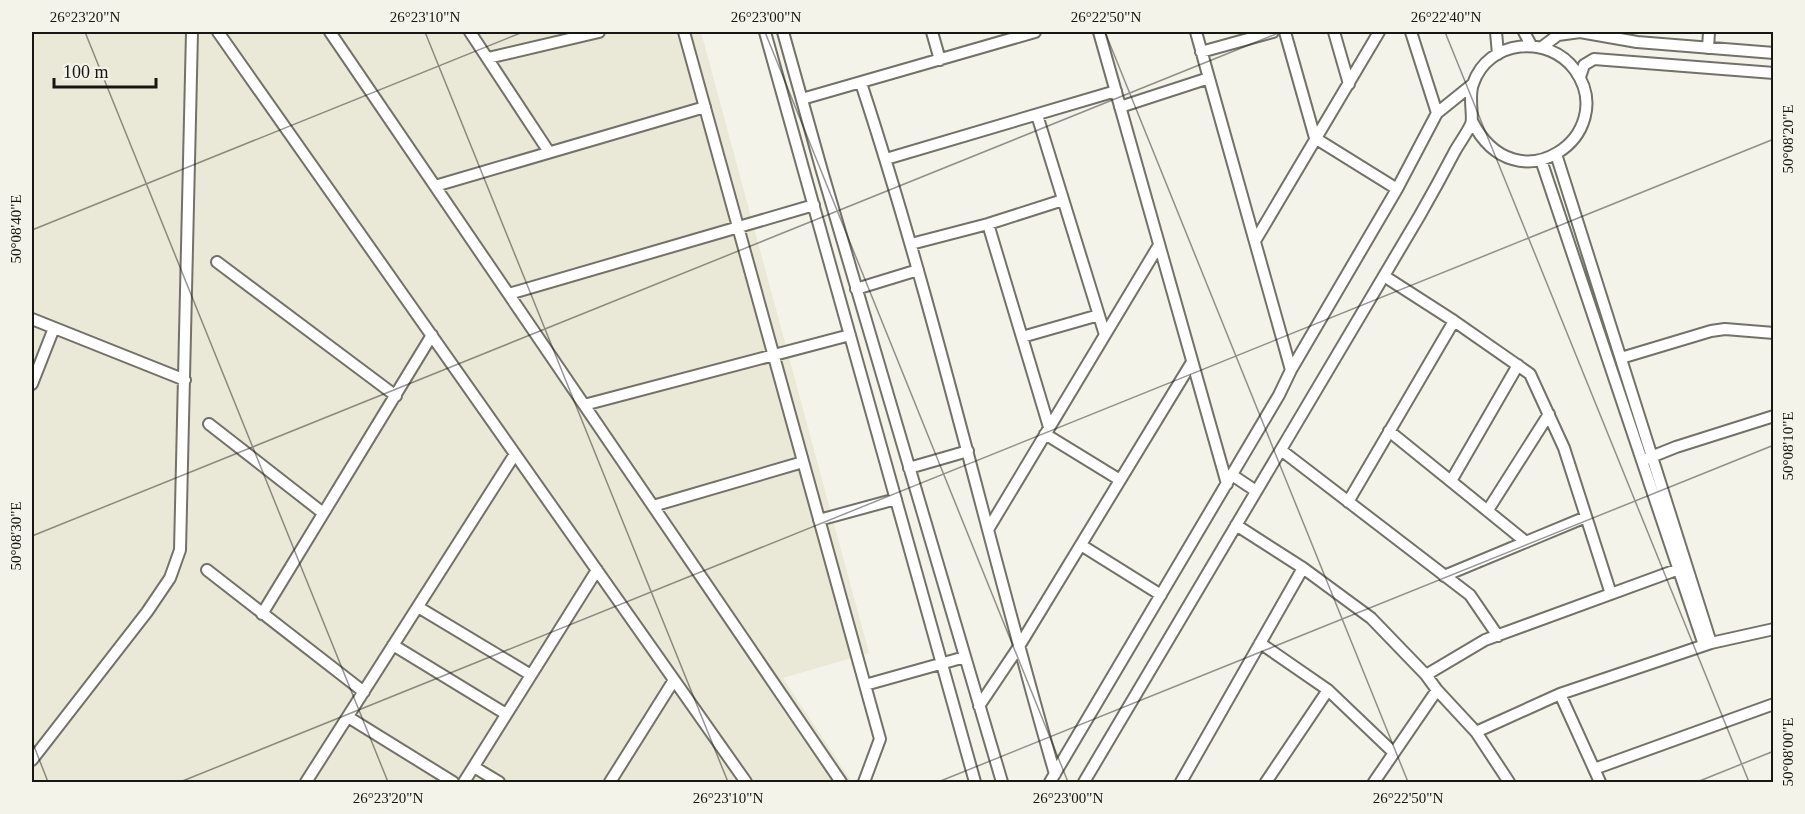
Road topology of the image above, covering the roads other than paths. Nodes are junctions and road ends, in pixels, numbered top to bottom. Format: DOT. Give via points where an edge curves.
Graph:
graph roads {
  1 [pos="192,32"];
  2 [pos="218,32"];
  3 [pos="330,32"];
  4 [pos="470,32"];
  5 [pos="598,32"];
  6 [pos="684,32"];
  7 [pos="765,32"];
  8 [pos="783,32"];
  9 [pos="932,32"];
  10 [pos="1035,32"];
  11 [pos="1099,32"];
  12 [pos="1196,32"];
  13 [pos="1273,32"];
  14 [pos="1285,32"];
  15 [pos="1334,32"];
  16 [pos="1379,32"];
  17 [pos="1411,32"];
  18 [pos="1496,32"];
  19 [pos="1524,32"];
  20 [pos="1709,32"];
  21 [pos="556,36"];
  22 [pos="1636,37"];
  23 [pos="1536,46"];
  24 [pos="1708,48"];
  25 [pos="1202,52"];
  26 [pos="1773,53"];
  27 [pos="1498,54"];
  28 [pos="488,58"];
  29 [pos="940,60"];
  30 [pos="1773,73"];
  31 [pos="1580,76"];
  32 [pos="1209,78"];
  33 [pos="861,83"];
  34 [pos="1349,84"];
  35 [pos="1473,84"];
  36 [pos="1116,91"];
  37 [pos="802,99"];
  38 [pos="705,107"];
  39 [pos="1120,107"];
  40 [pos="1437,113"];
  41 [pos="1036,115"];
  42 [pos="1472,121"];
  43 [pos="1315,138"];
  44 [pos="549,152"];
  45 [pos="1556,154"];
  46 [pos="886,159"];
  47 [pos="1541,160"];
  48 [pos="435,186"];
  49 [pos="1397,189"];
  50 [pos="1063,200"];
  51 [pos="813,205"];
  52 [pos="988,224"];
  53 [pos="738,226"];
  54 [pos="1255,241"];
  55 [pos="911,244"];
  56 [pos="1159,245"];
  57 [pos="217,262"];
  58 [pos="918,270"];
  59 [pos="1384,276"];
  60 [pos="856,289"];
  61 [pos="508,294"];
  62 [pos="1099,315"];
  63 [pos="32,319"];
  64 [pos="1454,321"];
  65 [pos="54,328"];
  66 [pos="1773,333"];
  67 [pos="432,335"];
  68 [pos="850,335"];
  69 [pos="1105,335"];
  70 [pos="1022,337"];
  71 [pos="773,355"];
  72 [pos="1621,358"];
  73 [pos="1192,362"];
  74 [pos="1518,365"];
  75 [pos="1291,370"];
  76 [pos="185,380"];
  77 [pos="32,384"];
  78 [pos="396,396"];
  79 [pos="584,405"];
  80 [pos="1548,414"];
  81 [pos="1773,416"];
  82 [pos="208,424"];
  83 [pos="1047,430"];
  84 [pos="1389,431"];
  85 [pos="1281,450"];
  86 [pos="968,451"];
  87 [pos="515,454"];
  88 [pos="1647,459"];
  89 [pos="803,462"];
  90 [pos="909,468"];
  91 [pos="1229,479"];
  92 [pos="1120,480"];
  93 [pos="1451,481"];
  94 [pos="1256,491"];
  95 [pos="896,499"];
  96 [pos="1348,502"];
  97 [pos="653,506"];
  98 [pos="1488,510"];
  99 [pos="323,513"];
  100 [pos="1586,517"];
  101 [pos="819,520"];
  102 [pos="1236,525"];
  103 [pos="989,528"];
  104 [pos="1526,542"];
  105 [pos="1081,545"];
  106 [pos="1303,568"];
  107 [pos="1679,569"];
  108 [pos="207,570"];
  109 [pos="597,570"];
  110 [pos="1444,576"];
  111 [pos="1611,594"];
  112 [pos="1161,595"];
  113 [pos="418,607"];
  114 [pos="262,614"];
  115 [pos="1773,629"];
  116 [pos="1498,636"];
  117 [pos="1260,643"];
  118 [pos="1708,644"];
  119 [pos="393,645"];
  120 [pos="1018,648"];
  121 [pos="965,657"];
  122 [pos="942,664"];
  123 [pos="531,675"];
  124 [pos="1426,675"];
  125 [pos="674,680"];
  126 [pos="865,685"];
  127 [pos="1328,690"];
  128 [pos="1437,690"];
  129 [pos="364,692"];
  130 [pos="1560,694"];
  131 [pos="1773,704"];
  132 [pos="979,706"];
  133 [pos="506,714"];
  134 [pos="348,717"];
  135 [pos="1476,732"];
  136 [pos="1394,753"];
  137 [pos="32,760"];
  138 [pos="474,767"];
  139 [pos="1594,769"];
  140 [pos="1052,778"];
  141 [pos="306,783"];
  142 [pos="453,783"];
  143 [pos="464,783"];
  144 [pos="499,783"];
  145 [pos="610,783"];
  146 [pos="746,783"];
  147 [pos="841,783"];
  148 [pos="864,783"];
  149 [pos="975,783"];
  150 [pos="1002,783"];
  151 [pos="1083,783"];
  152 [pos="1181,783"];
  153 [pos="1266,783"];
  154 [pos="1374,783"];
  155 [pos="1509,783"];
  156 [pos="1600,783"];
  1 -- 76 [label="street"];
  2 -- 67 [label="street"];
  3 -- 48 [label="street"];
  4 -- 28 [label="street"];
  5 -- 21 [label="street"];
  6 -- 38 [label="street"];
  7 -- 51 [label="street"];
  8 -- 37 [label="street"];
  9 -- 29 [label="street"];
  10 -- 29 [label="street"];
  11 -- 36 [label="street"];
  12 -- 25 [label="street"];
  13 -- 25 [label="street"];
  14 -- 43 [label="street"];
  15 -- 34 [label="street"];
  16 -- 34 [label="street"];
  17 -- 40 [label="street"];
  18 -- 27 [label="street"];
  19 -- 23 [label="street"];
  20 -- 24 [label="street"];
  21 -- 28 [label="street"];
  22 -- 23 [label="street" via="1580,32 1558,35"];
  22 -- 24 [label="street"];
  23 -- 27 [label="street" via="1515,46"];
  23 -- 31 [label="street" via="1557,53"];
  24 -- 26 [label="street"];
  25 -- 32 [label="street"];
  27 -- 35 [label="street" via="1484,65"];
  28 -- 44 [label="street"];
  29 -- 33 [label="street"];
  30 -- 31 [label="street" via="1594,59 1584,65"];
  31 -- 45 [label="street" via="1585,91 1584,120 1573,140"];
  32 -- 39 [label="street"];
  32 -- 54 [label="street"];
  33 -- 37 [label="street"];
  33 -- 46 [label="street"];
  34 -- 43 [label="street"];
  35 -- 40 [label="street"];
  35 -- 42 [label="street"];
  36 -- 39 [label="street"];
  36 -- 41 [label="street"];
  37 -- 60 [label="street"];
  38 -- 44 [label="street"];
  38 -- 53 [label="street"];
  39 -- 56 [label="street"];
  40 -- 49 [label="street"];
  41 -- 46 [label="street"];
  41 -- 50 [label="street"];
  42 -- 47 [label="street" via="1492,149 1507,158"];
  42 -- 59 [label="street"];
  43 -- 49 [label="street"];
  43 -- 54 [label="street"];
  44 -- 48 [label="street"];
  45 -- 47 [label="street"];
  45 -- 72 [label="street"];
  46 -- 55 [label="street"];
  47 -- 88 [label="street"];
  48 -- 61 [label="street"];
  49 -- 75 [label="street"];
  50 -- 52 [label="street"];
  50 -- 62 [label="street"];
  51 -- 53 [label="street"];
  51 -- 68 [label="street"];
  52 -- 55 [label="street"];
  52 -- 70 [label="street"];
  53 -- 61 [label="street"];
  53 -- 71 [label="street"];
  54 -- 75 [label="street"];
  55 -- 58 [label="street"];
  56 -- 69 [label="street"];
  56 -- 73 [label="street"];
  57 -- 78 [label="street"];
  58 -- 60 [label="street"];
  58 -- 86 [label="street"];
  59 -- 64 [label="street"];
  59 -- 85 [label="street"];
  60 -- 90 [label="street"];
  61 -- 79 [label="street"];
  62 -- 69 [label="street"];
  62 -- 70 [label="street"];
  63 -- 65 [label="street"];
  64 -- 74 [label="street"];
  64 -- 84 [label="street"];
  65 -- 76 [label="street"];
  65 -- 77 [label="street"];
  66 -- 72 [label="street" via="1711,331"];
  67 -- 78 [label="street"];
  67 -- 87 [label="street"];
  68 -- 71 [label="street"];
  68 -- 95 [label="street"];
  69 -- 83 [label="street"];
  70 -- 83 [label="street"];
  71 -- 79 [label="street"];
  71 -- 89 [label="street"];
  72 -- 88 [label="street"];
  73 -- 91 [label="street"];
  73 -- 92 [label="street"];
  74 -- 80 [label="street" via="1530,374"];
  74 -- 93 [label="street"];
  75 -- 91 [label="street"];
  76 -- 137 [label="street" via="180,550 170,578"];
  78 -- 99 [label="street"];
  79 -- 97 [label="street"];
  80 -- 98 [label="street"];
  80 -- 100 [label="street" via="1564,448"];
  81 -- 88 [label="street"];
  82 -- 99 [label="street"];
  83 -- 92 [label="street"];
  83 -- 103 [label="street"];
  84 -- 93 [label="street"];
  84 -- 96 [label="street"];
  85 -- 94 [label="street"];
  85 -- 96 [label="street"];
  86 -- 90 [label="street"];
  86 -- 103 [label="street"];
  87 -- 109 [label="street"];
  87 -- 113 [label="street"];
  88 -- 107 [label="street"];
  88 -- 118 [label="street"];
  89 -- 97 [label="street"];
  89 -- 101 [label="street"];
  90 -- 121 [label="street"];
  91 -- 94 [label="street"];
  91 -- 112 [label="street"];
  92 -- 105 [label="street"];
  93 -- 98 [label="street"];
  94 -- 102 [label="street"];
  95 -- 101 [label="street"];
  95 -- 122 [label="street"];
  96 -- 110 [label="street"];
  97 -- 147 [label="street"];
  98 -- 104 [label="street"];
  99 -- 114 [label="street"];
  100 -- 104 [label="street"];
  100 -- 111 [label="street"];
  101 -- 126 [label="street"];
  102 -- 106 [label="street"];
  102 -- 151 [label="street"];
  103 -- 120 [label="street"];
  104 -- 110 [label="street"];
  105 -- 112 [label="street"];
  105 -- 120 [label="street"];
  106 -- 117 [label="street"];
  106 -- 124 [label="street" via="1371,618"];
  107 -- 111 [label="street"];
  107 -- 118 [label="street"];
  108 -- 114 [label="street"];
  109 -- 123 [label="street"];
  109 -- 125 [label="street"];
  110 -- 116 [label="street" via="1470,595"];
  111 -- 116 [label="street"];
  112 -- 140 [label="street"];
  113 -- 119 [label="street"];
  113 -- 123 [label="street"];
  114 -- 129 [label="street"];
  115 -- 118 [label="street"];
  116 -- 124 [label="street"];
  117 -- 127 [label="street"];
  117 -- 152 [label="street"];
  118 -- 130 [label="street"];
  119 -- 129 [label="street"];
  119 -- 133 [label="street"];
  120 -- 132 [label="street"];
  120 -- 140 [label="street"];
  121 -- 122 [label="street"];
  121 -- 132 [label="street"];
  122 -- 126 [label="street"];
  122 -- 149 [label="street"];
  123 -- 133 [label="street"];
  124 -- 128 [label="street"];
  125 -- 145 [label="street"];
  125 -- 146 [label="street"];
  126 -- 148 [label="street" via="880,739"];
  127 -- 136 [label="street"];
  127 -- 153 [label="street"];
  128 -- 135 [label="street"];
  128 -- 136 [label="street"];
  129 -- 134 [label="street"];
  130 -- 135 [label="street"];
  130 -- 139 [label="street"];
  131 -- 139 [label="street"];
  132 -- 150 [label="street"];
  133 -- 138 [label="street"];
  134 -- 141 [label="street"];
  134 -- 142 [label="street"];
  135 -- 155 [label="street"];
  136 -- 154 [label="street"];
  138 -- 143 [label="street"];
  138 -- 144 [label="street"];
  139 -- 156 [label="street"];
}
